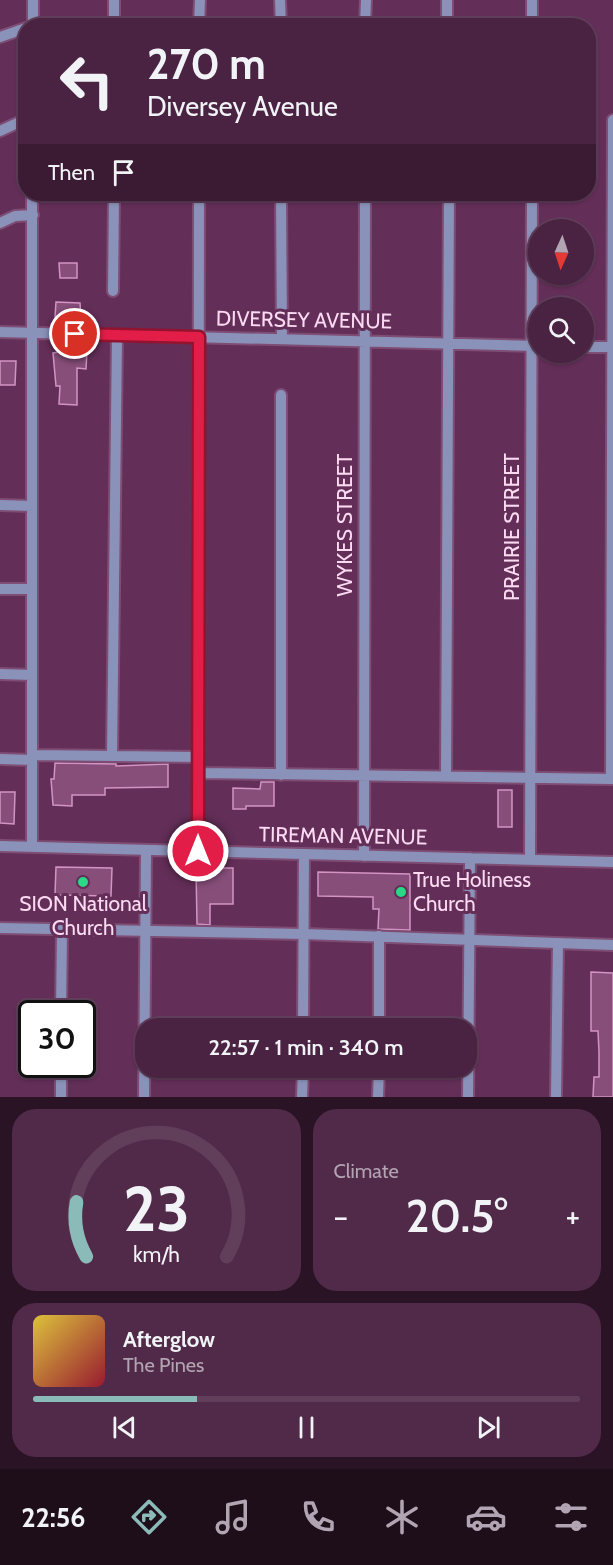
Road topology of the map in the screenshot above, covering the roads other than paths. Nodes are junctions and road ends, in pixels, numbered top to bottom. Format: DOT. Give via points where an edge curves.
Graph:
graph roads {
  1 [pos="33,0"];
  2 [pos="114,0"];
  3 [pos="200,0"];
  4 [pos="280,0"];
  5 [pos="366,0"];
  6 [pos="447,0"];
  7 [pos="532,0"];
  8 [pos="33,18"];
  9 [pos="114,18"];
  10 [pos="200,18"];
  11 [pos="280,18"];
  12 [pos="366,18"];
  13 [pos="447,18"];
  14 [pos="532,18"];
  15 [pos="18,31"];
  16 [pos="0,37"];
  17 [pos="613,120"];
  18 [pos="18,122"];
  19 [pos="0,131"];
  20 [pos="33,201"];
  21 [pos="114,201"];
  22 [pos="199,201"];
  23 [pos="281,201"];
  24 [pos="365,201"];
  25 [pos="448,201"];
  26 [pos="532,201"];
  27 [pos="33,215"];
  28 [pos="0,223"];
  29 [pos="113,291"];
  30 [pos="534,297"];
  31 [pos="0,332"];
  32 [pos="32,333"];
  33 [pos="117,335"];
  34 [pos="199,337"];
  35 [pos="282,339"];
  36 [pos="365,341"];
  37 [pos="448,343"];
  38 [pos="528,346"];
  39 [pos="594,347"];
  40 [pos="612,347"];
  41 [pos="535,363"];
  42 [pos="281,395"];
  43 [pos="0,505"];
  44 [pos="32,506"];
  45 [pos="0,589"];
  46 [pos="32,589"];
  47 [pos="0,674"];
  48 [pos="32,675"];
  49 [pos="112,756"];
  50 [pos="198,757"];
  51 [pos="32,758"];
  52 [pos="0,759"];
  53 [pos="198,773"];
  54 [pos="281,775"];
  55 [pos="364,775"];
  56 [pos="446,776"];
  57 [pos="531,777"];
  58 [pos="612,779"];
  59 [pos="0,846"];
  60 [pos="32,847"];
  61 [pos="146,850"];
  62 [pos="198,851"];
  63 [pos="304,854"];
  64 [pos="364,856"];
  65 [pos="470,858"];
  66 [pos="530,860"];
  67 [pos="613,862"];
  68 [pos="0,928"];
  69 [pos="62,929"];
  70 [pos="145,930"];
  71 [pos="304,934"];
  72 [pos="379,936"];
  73 [pos="469,940"];
  74 [pos="558,943"];
  75 [pos="613,945"];
  76 [pos="61,1000"];
  77 [pos="303,1018"];
  78 [pos="379,1018"];
  79 [pos="61,1078"];
  80 [pos="303,1078"];
  81 [pos="379,1078"];
  82 [pos="61,1097"];
  83 [pos="144,1097"];
  84 [pos="303,1097"];
  85 [pos="378,1097"];
  86 [pos="468,1097"];
  87 [pos="556,1097"];
  1 -- 8 [label="street"];
  2 -- 9 [label="street"];
  3 -- 10 [label="street"];
  4 -- 11 [label="street"];
  5 -- 12 [label="street"];
  6 -- 13 [label="street"];
  7 -- 14 [label="street"];
  15 -- 16 [label="street"];
  17 -- 40 [label="street"];
  18 -- 19 [label="street"];
  20 -- 27 [label="street"];
  21 -- 29 [label="street"];
  22 -- 34 [label="street"];
  23 -- 35 [label="street"];
  24 -- 36 [label="street, WYKES STREET"];
  25 -- 37 [label="street"];
  26 -- 30 [label="street, PRAIRIE STREET"];
  27 -- 28 [label="street" via="15,216"];
  27 -- 32 [label="street"];
  31 -- 32 [label="street, DIVERSEY AVENUE"];
  32 -- 33 [label="street, DIVERSEY AVENUE"];
  32 -- 44 [label="street"];
  33 -- 34 [label="street, DIVERSEY AVENUE"];
  33 -- 49 [label="street"];
  34 -- 35 [label="street, DIVERSEY AVENUE"];
  34 -- 50 [label="street"];
  35 -- 36 [label="street, DIVERSEY AVENUE"];
  36 -- 37 [label="street, DIVERSEY AVENUE"];
  36 -- 55 [label="street, WYKES STREET"];
  37 -- 38 [label="street, DIVERSEY AVENUE"];
  37 -- 56 [label="street"];
  39 -- 40 [label="street"];
  40 -- 58 [label="street"];
  41 -- 57 [label="street, PRAIRIE STREET"];
  42 -- 54 [label="street"];
  43 -- 44 [label="street"];
  44 -- 46 [label="street"];
  45 -- 46 [label="street"];
  46 -- 48 [label="street"];
  47 -- 48 [label="street"];
  48 -- 51 [label="street"];
  49 -- 50 [label="street"];
  49 -- 51 [label="street"];
  50 -- 53 [label="street"];
  51 -- 52 [label="street"];
  51 -- 60 [label="street"];
  53 -- 54 [label="street"];
  53 -- 62 [label="street"];
  54 -- 55 [label="street"];
  55 -- 56 [label="street"];
  55 -- 64 [label="street, WYKES STREET"];
  56 -- 57 [label="street"];
  57 -- 58 [label="street"];
  57 -- 66 [label="street, PRAIRIE STREET"];
  59 -- 60 [label="street, TIREMAN AVENUE"];
  60 -- 61 [label="street, TIREMAN AVENUE"];
  61 -- 62 [label="street, TIREMAN AVENUE"];
  61 -- 70 [label="street"];
  62 -- 63 [label="street, TIREMAN AVENUE"];
  63 -- 64 [label="street, TIREMAN AVENUE"];
  63 -- 71 [label="street"];
  64 -- 65 [label="street, TIREMAN AVENUE"];
  65 -- 66 [label="street, TIREMAN AVENUE"];
  65 -- 73 [label="street"];
  66 -- 67 [label="street, TIREMAN AVENUE"];
  68 -- 69 [label="street"];
  69 -- 70 [label="street"];
  69 -- 76 [label="street"];
  70 -- 71 [label="street"];
  70 -- 83 [label="street"];
  71 -- 72 [label="street"];
  71 -- 77 [label="street"];
  72 -- 73 [label="street"];
  72 -- 78 [label="street"];
  73 -- 74 [label="street"];
  73 -- 86 [label="street"];
  74 -- 75 [label="street"];
  74 -- 87 [label="street"];
  79 -- 82 [label="street"];
  80 -- 84 [label="street"];
  81 -- 85 [label="street"];
}
